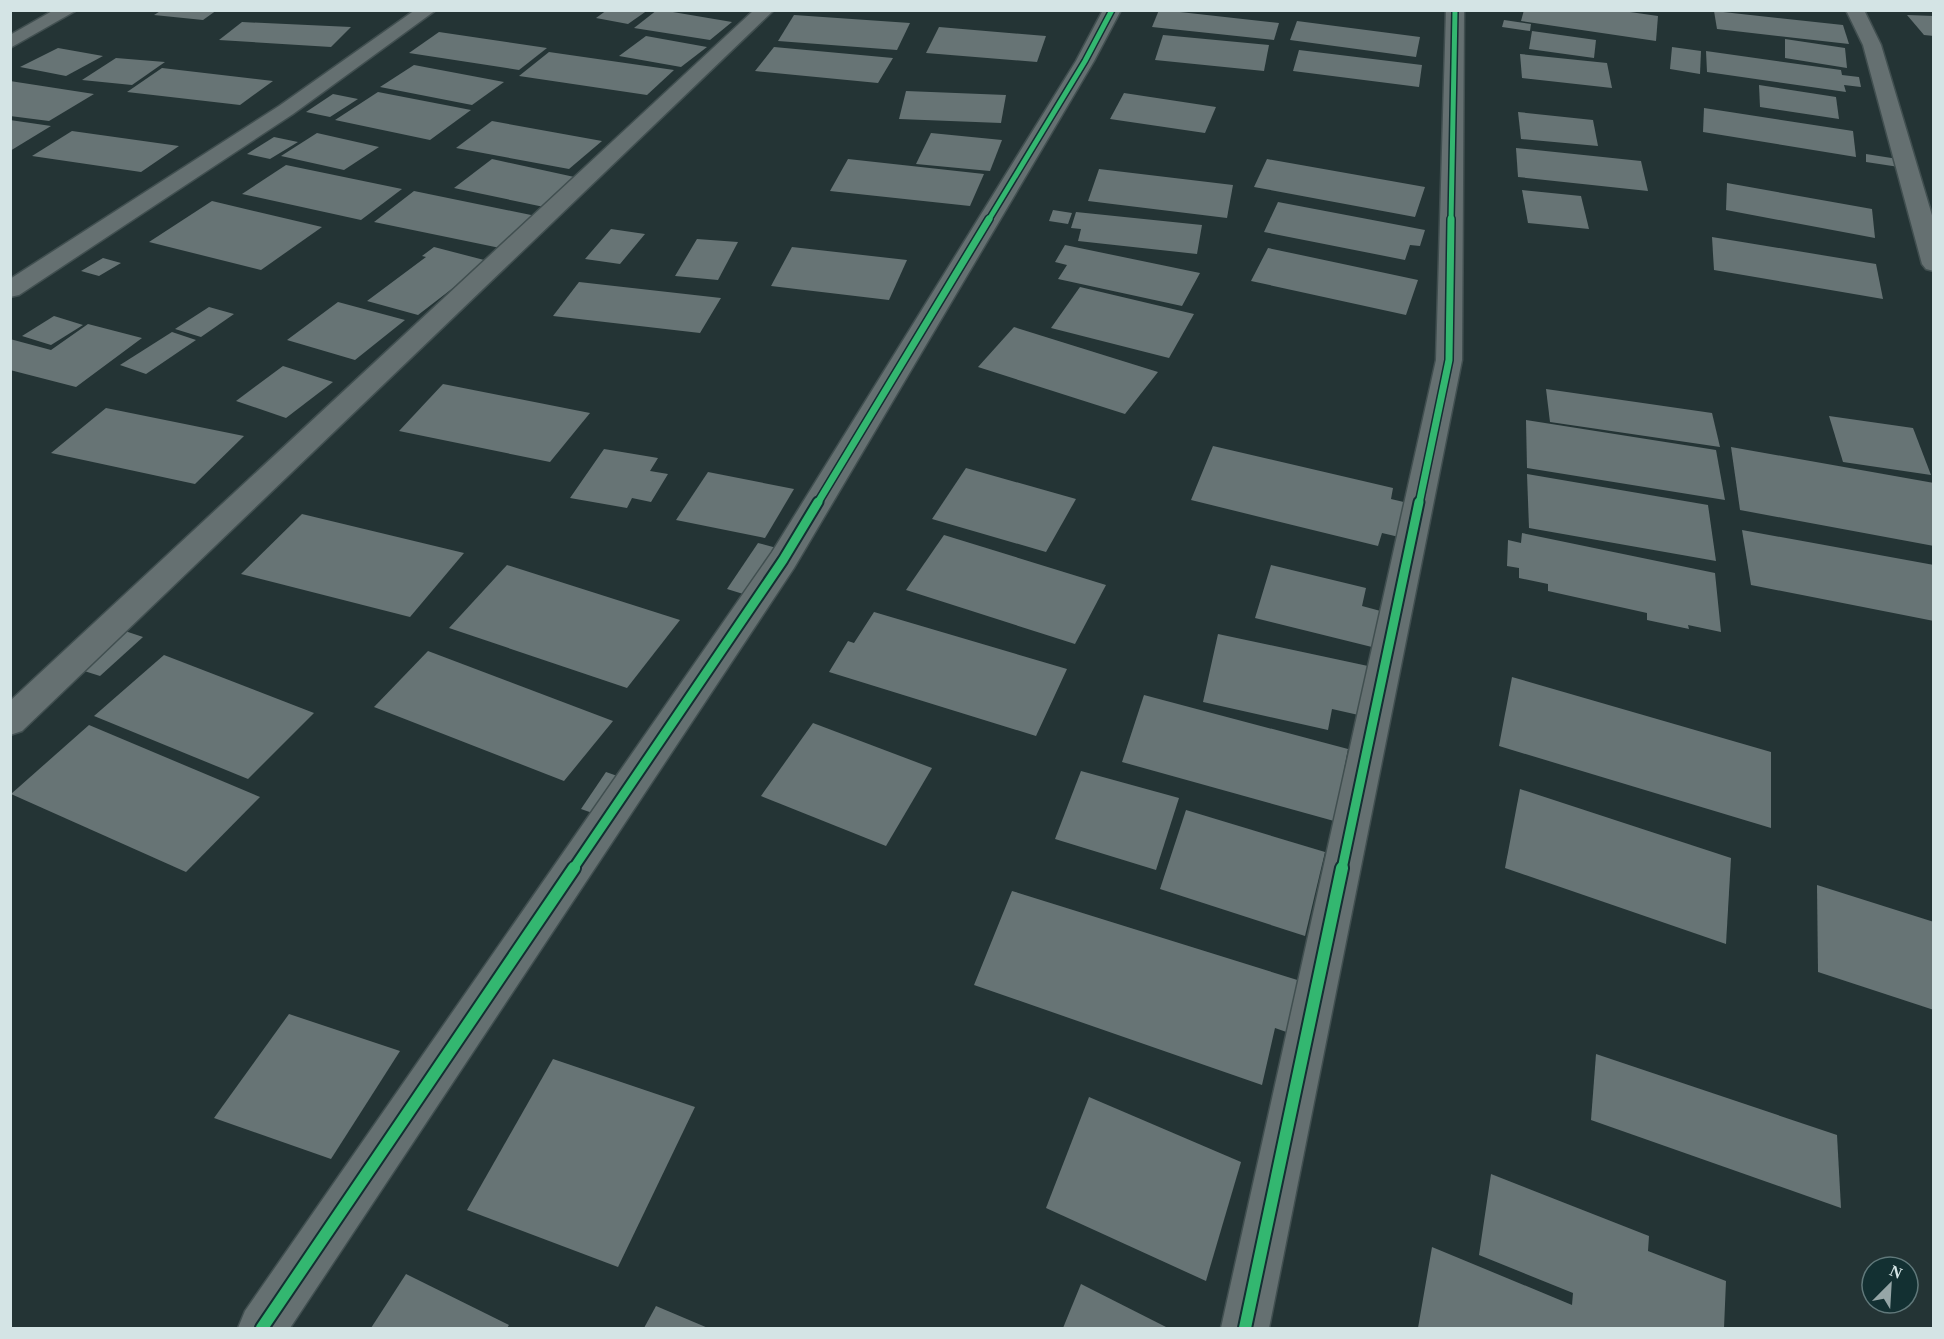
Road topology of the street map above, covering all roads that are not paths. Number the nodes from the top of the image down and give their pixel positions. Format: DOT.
graph roads {
  1 [pos="68,10"];
  2 [pos="427,10"];
  3 [pos="765,10"];
  4 [pos="1112,10"];
  5 [pos="1455,10"];
  6 [pos="1855,10"];
  7 [pos="10,43"];
  8 [pos="1934,264"];
  9 [pos="10,290"];
  10 [pos="10,722"];
  11 [pos="262,1329"];
  12 [pos="1245,1329"];
  1 -- 7 [label="street"];
  2 -- 9 [label="street"];
  3 -- 10 [label="street"];
  4 -- 11 [label="street"];
  5 -- 12 [label="street"];
  6 -- 8 [label="street"];
}
